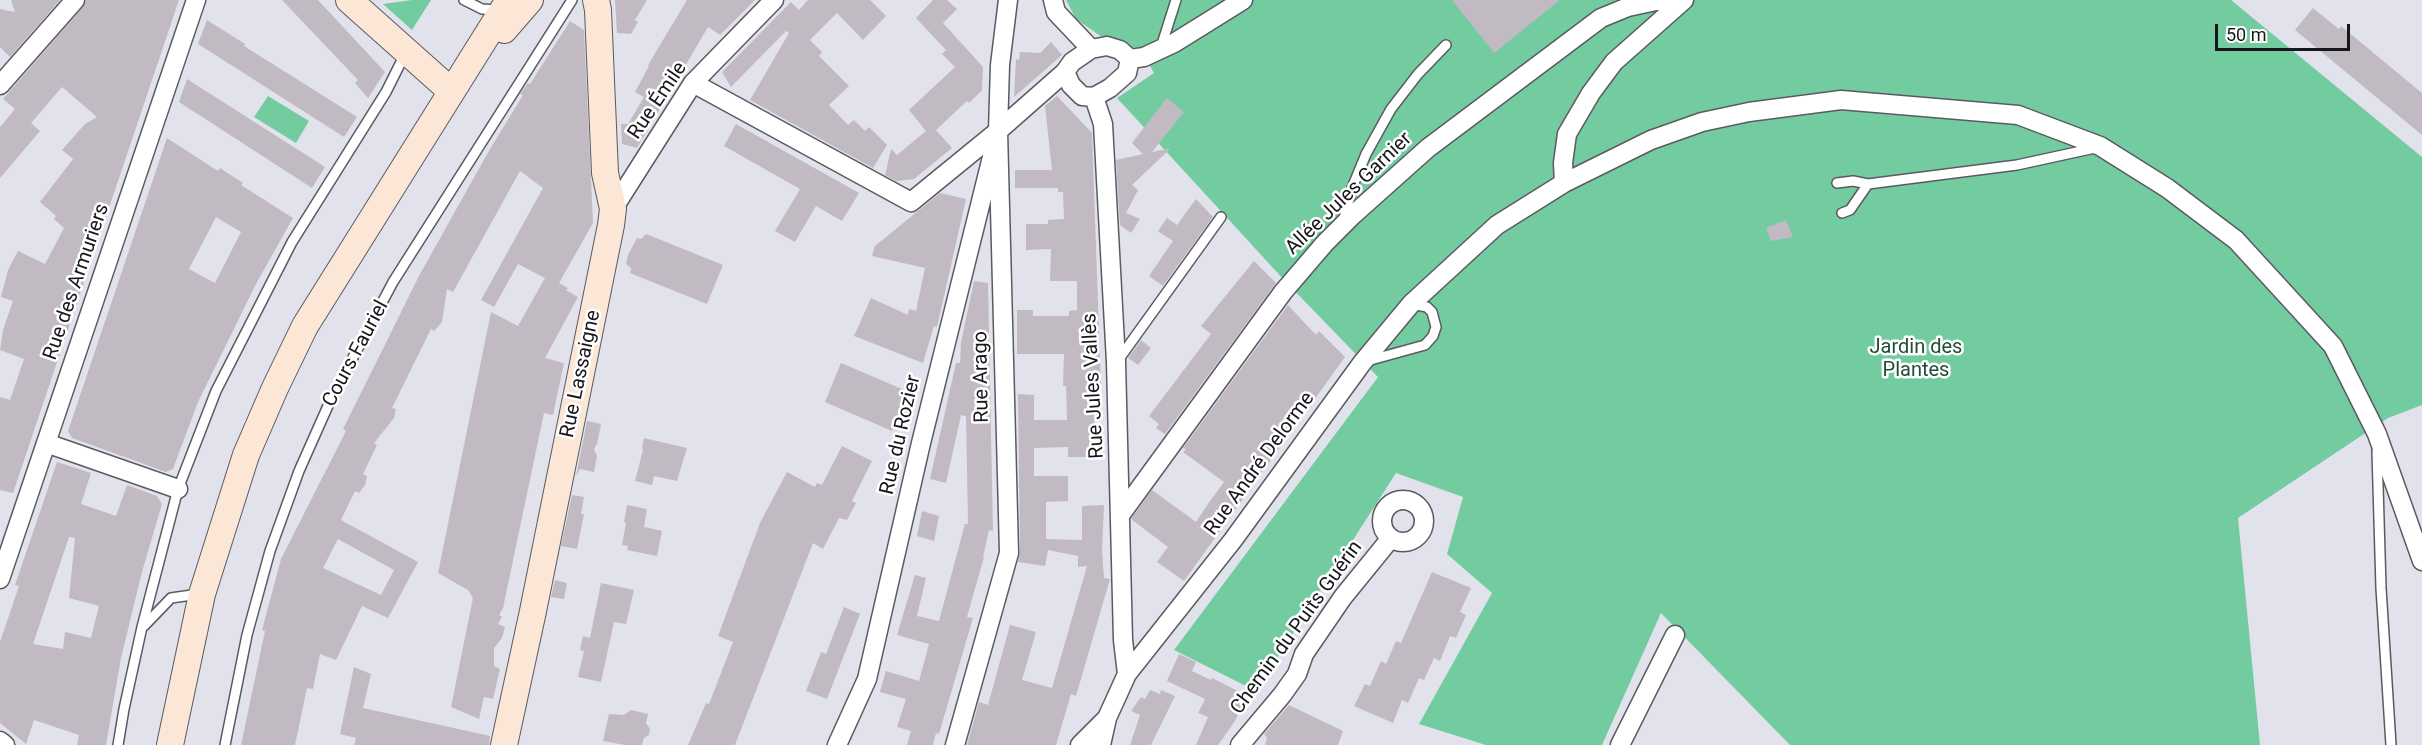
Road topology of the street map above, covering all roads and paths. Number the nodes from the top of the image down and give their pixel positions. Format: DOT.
graph roads {
  1 [pos="75,0"];
  2 [pos="196,0"];
  3 [pos="349,0"];
  4 [pos="464,0"];
  5 [pos="530,0"];
  6 [pos="572,0"];
  7 [pos="596,0"];
  8 [pos="774,0"];
  9 [pos="1008,0"];
  10 [pos="1053,0"];
  11 [pos="1176,0"];
  12 [pos="1243,0"];
  13 [pos="1684,0"];
  14 [pos="506,4"];
  15 [pos="1446,45"];
  16 [pos="1091,48"];
  17 [pos="1160,50"];
  18 [pos="406,52"];
  19 [pos="1130,59"];
  20 [pos="1065,72"];
  21 [pos="693,83"];
  22 [pos="0,85"];
  23 [pos="451,91"];
  24 [pos="1094,96"];
  25 [pos="998,131"];
  26 [pos="2100,146"];
  27 [pos="1564,183"];
  28 [pos="1837,183"];
  29 [pos="1868,184"];
  30 [pos="613,209"];
  31 [pos="1842,213"];
  32 [pos="1221,218"];
  33 [pos="1342,226"];
  34 [pos="1411,304"];
  35 [pos="1116,362"];
  36 [pos="1362,363"];
  37 [pos="2377,434"];
  38 [pos="46,443"];
  39 [pos="178,489"];
  40 [pos="1121,514"];
  41 [pos="1391,538"];
  42 [pos="2422,561"];
  43 [pos="0,579"];
  44 [pos="202,594"];
  45 [pos="142,627"];
  46 [pos="1675,635"];
  47 [pos="1127,674"];
  48 [pos="1107,718"];
  49 [pos="0,741"];
  50 [pos="5,745"];
  51 [pos="118,745"];
  52 [pos="170,745"];
  53 [pos="225,745"];
  54 [pos="504,745"];
  55 [pos="837,745"];
  56 [pos="955,745"];
  57 [pos="1080,745"];
  58 [pos="1101,745"];
  59 [pos="1240,745"];
  60 [pos="1620,745"];
  61 [pos="2391,745"];
  1 -- 22 [label="street"];
  2 -- 38 [label="street, Rue des Armuriers"];
  3 -- 18 [label="main road"];
  4 -- 14 [label="lane"];
  5 -- 23 [label="main road"];
  6 -- 53 [label="lane, Cours Fauriel"];
  7 -- 30 [label="main road, Rue Lassaigne"];
  8 -- 21 [label="street, Rue Émile"];
  9 -- 25 [label="street, Rue Arago"];
  10 -- 16 [label="street"];
  11 -- 17 [label="lane"];
  12 -- 17 [label="street"];
  13 -- 27 [label="street"];
  13 -- 33 [label="street, Allée Jules Garnier"];
  14 -- 23 [label="main road"];
  15 -- 33 [label="lane"];
  16 -- 19 [label="street"];
  16 -- 20 [label="street"];
  17 -- 19 [label="street"];
  18 -- 23 [label="main road"];
  18 -- 39 [label="lane"];
  19 -- 24 [label="street"];
  20 -- 24 [label="street"];
  20 -- 25 [label="street"];
  21 -- 25 [label="street"];
  21 -- 30 [label="street, Rue Émile"];
  23 -- 44 [label="main road"];
  24 -- 35 [label="street, Rue Jules Vallès"];
  25 -- 55 [label="street, Rue du Rozier"];
  25 -- 56 [label="street, Rue Arago"];
  26 -- 27 [label="street, Rue André Delorme"];
  26 -- 29 [label="lane"];
  26 -- 37 [label="street, Rue André Delorme"];
  27 -- 34 [label="street, Rue André Delorme"];
  28 -- 29 [label="lane"];
  29 -- 31 [label="lane"];
  30 -- 54 [label="main road, Rue Lassaigne"];
  32 -- 35 [label="lane"];
  33 -- 40 [label="street, Allée Jules Garnier"];
  34 -- 36 [label="street, Rue André Delorme"];
  34 -- 36 [label="lane"];
  35 -- 40 [label="street, Rue Jules Vallès"];
  36 -- 47 [label="street, Rue André Delorme"];
  37 -- 42 [label="street, Rue André Delorme"];
  37 -- 61 [label="lane"];
  38 -- 39 [label="street"];
  38 -- 43 [label="street, Rue des Armuriers"];
  39 -- 45 [label="lane"];
  40 -- 47 [label="street, Rue Jules Vallès"];
  41 -- 59 [label="street, Chemin du Puits Guérin"];
  44 -- 45 [label="lane"];
  44 -- 52 [label="main road"];
  45 -- 51 [label="lane"];
  46 -- 60 [label="street"];
  47 -- 48 [label="street, Rue André Delorme"];
  48 -- 57 [label="street, Rue André Delorme"];
  48 -- 58 [label="street"];
  49 -- 50 [label="street"];
}
